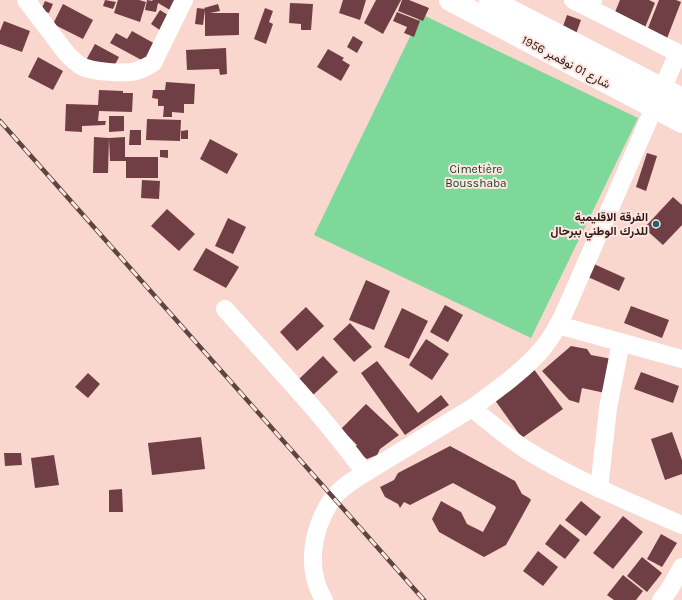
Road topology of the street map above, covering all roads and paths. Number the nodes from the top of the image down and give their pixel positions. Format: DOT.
graph roads {
  1 [pos="26,0"];
  2 [pos="184,0"];
  3 [pos="450,0"];
  4 [pos="490,0"];
  5 [pos="573,0"];
  6 [pos="591,4"];
  7 [pos="678,59"];
  8 [pos="663,89"];
  9 [pos="682,99"];
  10 [pos="654,109"];
  11 [pos="682,122"];
  12 [pos="225,309"];
  13 [pos="558,325"];
  14 [pos="621,342"];
  15 [pos="682,359"];
  16 [pos="472,408"];
  17 [pos="365,473"];
  18 [pos="598,489"];
  19 [pos="682,525"];
  20 [pos="682,567"];
  21 [pos="671,597"];
  22 [pos="324,600"];
  1 -- 2 [label="street"];
  3 -- 10 [label="main road, شارع 01 نوفمبر 1956"];
  4 -- 8 [label="main road, شارع 01 نوفمبر 1956"];
  5 -- 6 [label="street"];
  6 -- 7 [label="street"];
  7 -- 8 [label="street"];
  8 -- 9 [label="main road, شارع 01 نوفمبر 1956"];
  8 -- 10 [label="street"];
  10 -- 11 [label="main road, شارع 01 نوفمبر 1956"];
  10 -- 13 [label="street"];
  12 -- 17 [label="street"];
  13 -- 14 [label="street"];
  13 -- 16 [label="street"];
  14 -- 15 [label="street"];
  14 -- 18 [label="street"];
  16 -- 17 [label="street"];
  16 -- 18 [label="street"];
  17 -- 22 [label="street"];
  18 -- 19 [label="street"];
  20 -- 21 [label="street"];
}
